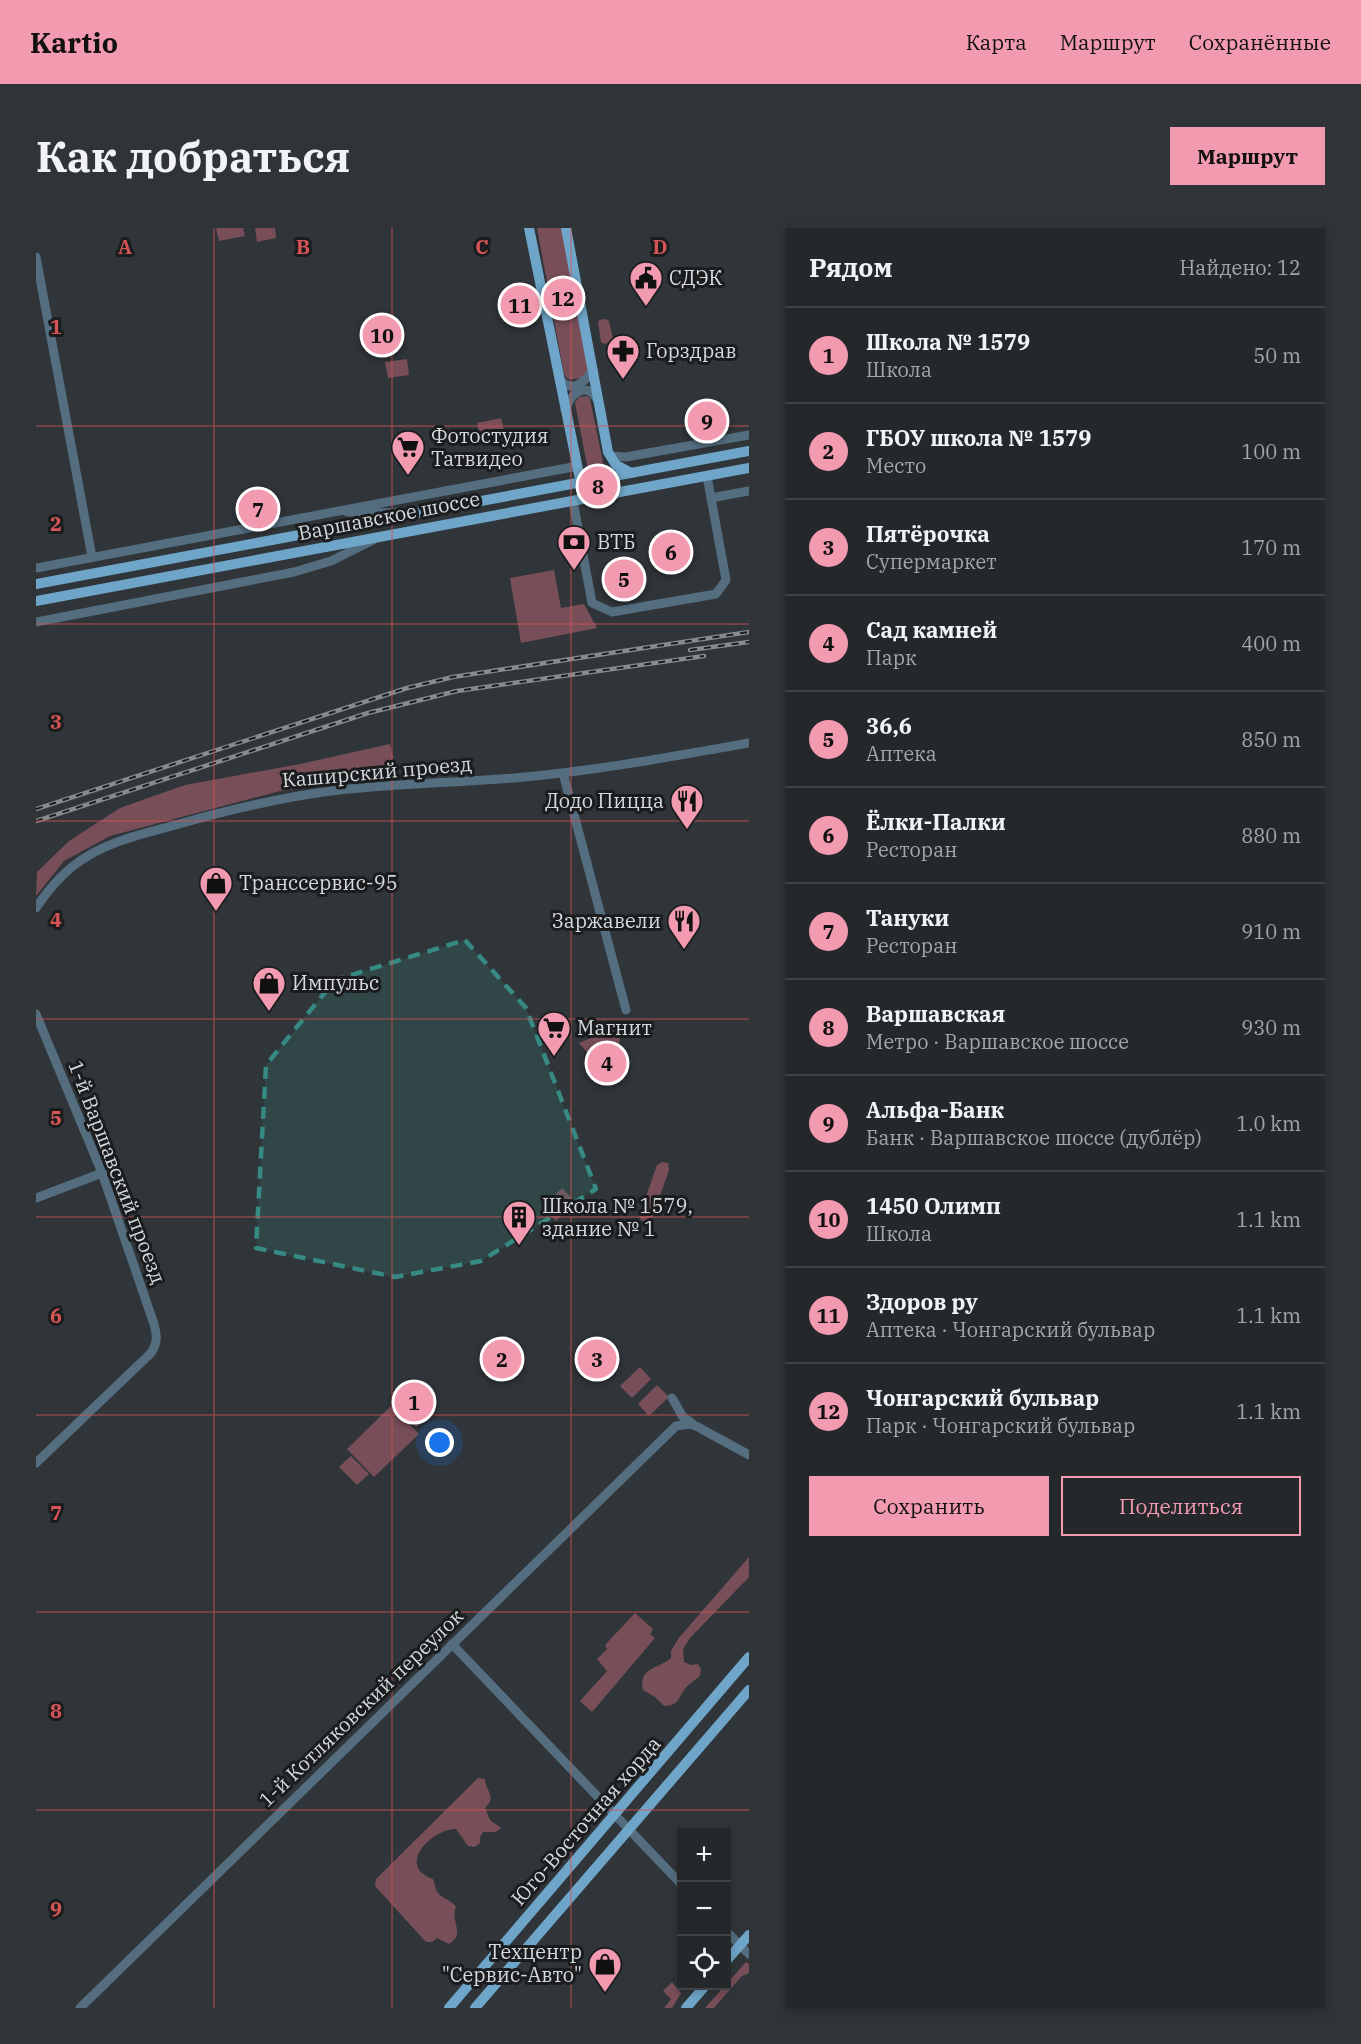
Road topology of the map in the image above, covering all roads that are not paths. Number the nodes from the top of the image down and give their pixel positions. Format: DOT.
graph roads {
  1 [pos="529,228"];
  2 [pos="566,228"];
  3 [pos="36,257"];
  4 [pos="593,369"];
  5 [pos="558,376"];
  6 [pos="599,403"];
  7 [pos="566,410"];
  8 [pos="749,435"];
  9 [pos="749,451"];
  10 [pos="610,456"];
  11 [pos="578,466"];
  12 [pos="749,468"];
  13 [pos="631,473"];
  14 [pos="707,476"];
  15 [pos="581,482"];
  16 [pos="749,491"];
  17 [pos="711,498"];
  18 [pos="579,500"];
  19 [pos="328,512"];
  20 [pos="411,514"];
  21 [pos="378,537"];
  22 [pos="92,557"];
  23 [pos="36,568"];
  24 [pos="36,584"];
  25 [pos="36,601"];
  26 [pos="36,622"];
  27 [pos="749,743"];
  28 [pos="563,773"];
  29 [pos="36,908"];
  30 [pos="626,1010"];
  31 [pos="36,1014"];
  32 [pos="102,1173"];
  33 [pos="36,1198"];
  34 [pos="672,1398"];
  35 [pos="679,1411"];
  36 [pos="676,1426"];
  37 [pos="696,1426"];
  38 [pos="749,1455"];
  39 [pos="36,1464"];
  40 [pos="452,1644"];
  41 [pos="749,1657"];
  42 [pos="749,1690"];
  43 [pos="615,1816"];
  44 [pos="629,1831"];
  45 [pos="678,1882"];
  46 [pos="749,1935"];
  47 [pos="731,1936"];
  48 [pos="740,1946"];
  49 [pos="749,1954"];
  50 [pos="731,1956"];
  51 [pos="702,1990"];
  52 [pos="80,2008"];
  53 [pos="449,2008"];
  54 [pos="475,2008"];
  55 [pos="686,2008"];
  1 -- 5 [label="main road"];
  2 -- 4 [label="main road"];
  3 -- 22 [label="street"];
  4 -- 5 [label="street"];
  4 -- 6 [label="main road"];
  5 -- 7 [label="main road"];
  6 -- 7 [label="street"];
  6 -- 10 [label="main road"];
  7 -- 11 [label="main road"];
  8 -- 10 [label="street"];
  9 -- 13 [label="main road, Варшавское шоссе"];
  10 -- 13 [label="main road"];
  11 -- 15 [label="main road"];
  11 -- 19 [label="street"];
  12 -- 14 [label="main road, Варшавское шоссе"];
  13 -- 15 [label="main road, Варшавское шоссе"];
  14 -- 17 [label="street"];
  14 -- 18 [label="main road, Варшавское шоссе"];
  15 -- 18 [label="main road"];
  15 -- 20 [label="main road, Варшавское шоссе"];
  16 -- 17 [label="street"];
  17 -- 18 [label="street"];
  18 -- 21 [label="main road, Варшавское шоссе"];
  19 -- 20 [label="street"];
  19 -- 22 [label="street"];
  20 -- 24 [label="main road, Варшавское шоссе"];
  21 -- 25 [label="main road, Варшавское шоссе"];
  21 -- 26 [label="street"];
  22 -- 23 [label="street"];
  27 -- 28 [label="street, Каширский проезд"];
  28 -- 29 [label="street, Каширский проезд"];
  28 -- 30 [label="street"];
  31 -- 32 [label="street, 1-й Варшавский проезд"];
  32 -- 33 [label="street"];
  32 -- 39 [label="street, 1-й Варшавский проезд"];
  34 -- 35 [label="street"];
  35 -- 36 [label="street"];
  35 -- 37 [label="street"];
  36 -- 37 [label="street"];
  36 -- 40 [label="street, 1-й Котляковский переулок"];
  37 -- 38 [label="street"];
  40 -- 43 [label="street"];
  40 -- 52 [label="street, 1-й Котляковский переулок"];
  41 -- 43 [label="main road, Юго-Восточная хорда"];
  42 -- 44 [label="main road, Юго-Восточная хорда"];
  43 -- 44 [label="street"];
  43 -- 53 [label="main road, Юго-Восточная хорда"];
  44 -- 45 [label="street"];
  44 -- 54 [label="main road, Юго-Восточная хорда"];
  46 -- 48 [label="main road"];
  47 -- 48 [label="street"];
  48 -- 49 [label="street"];
  48 -- 50 [label="main road"];
  51 -- 55 [label="main road"];
}
